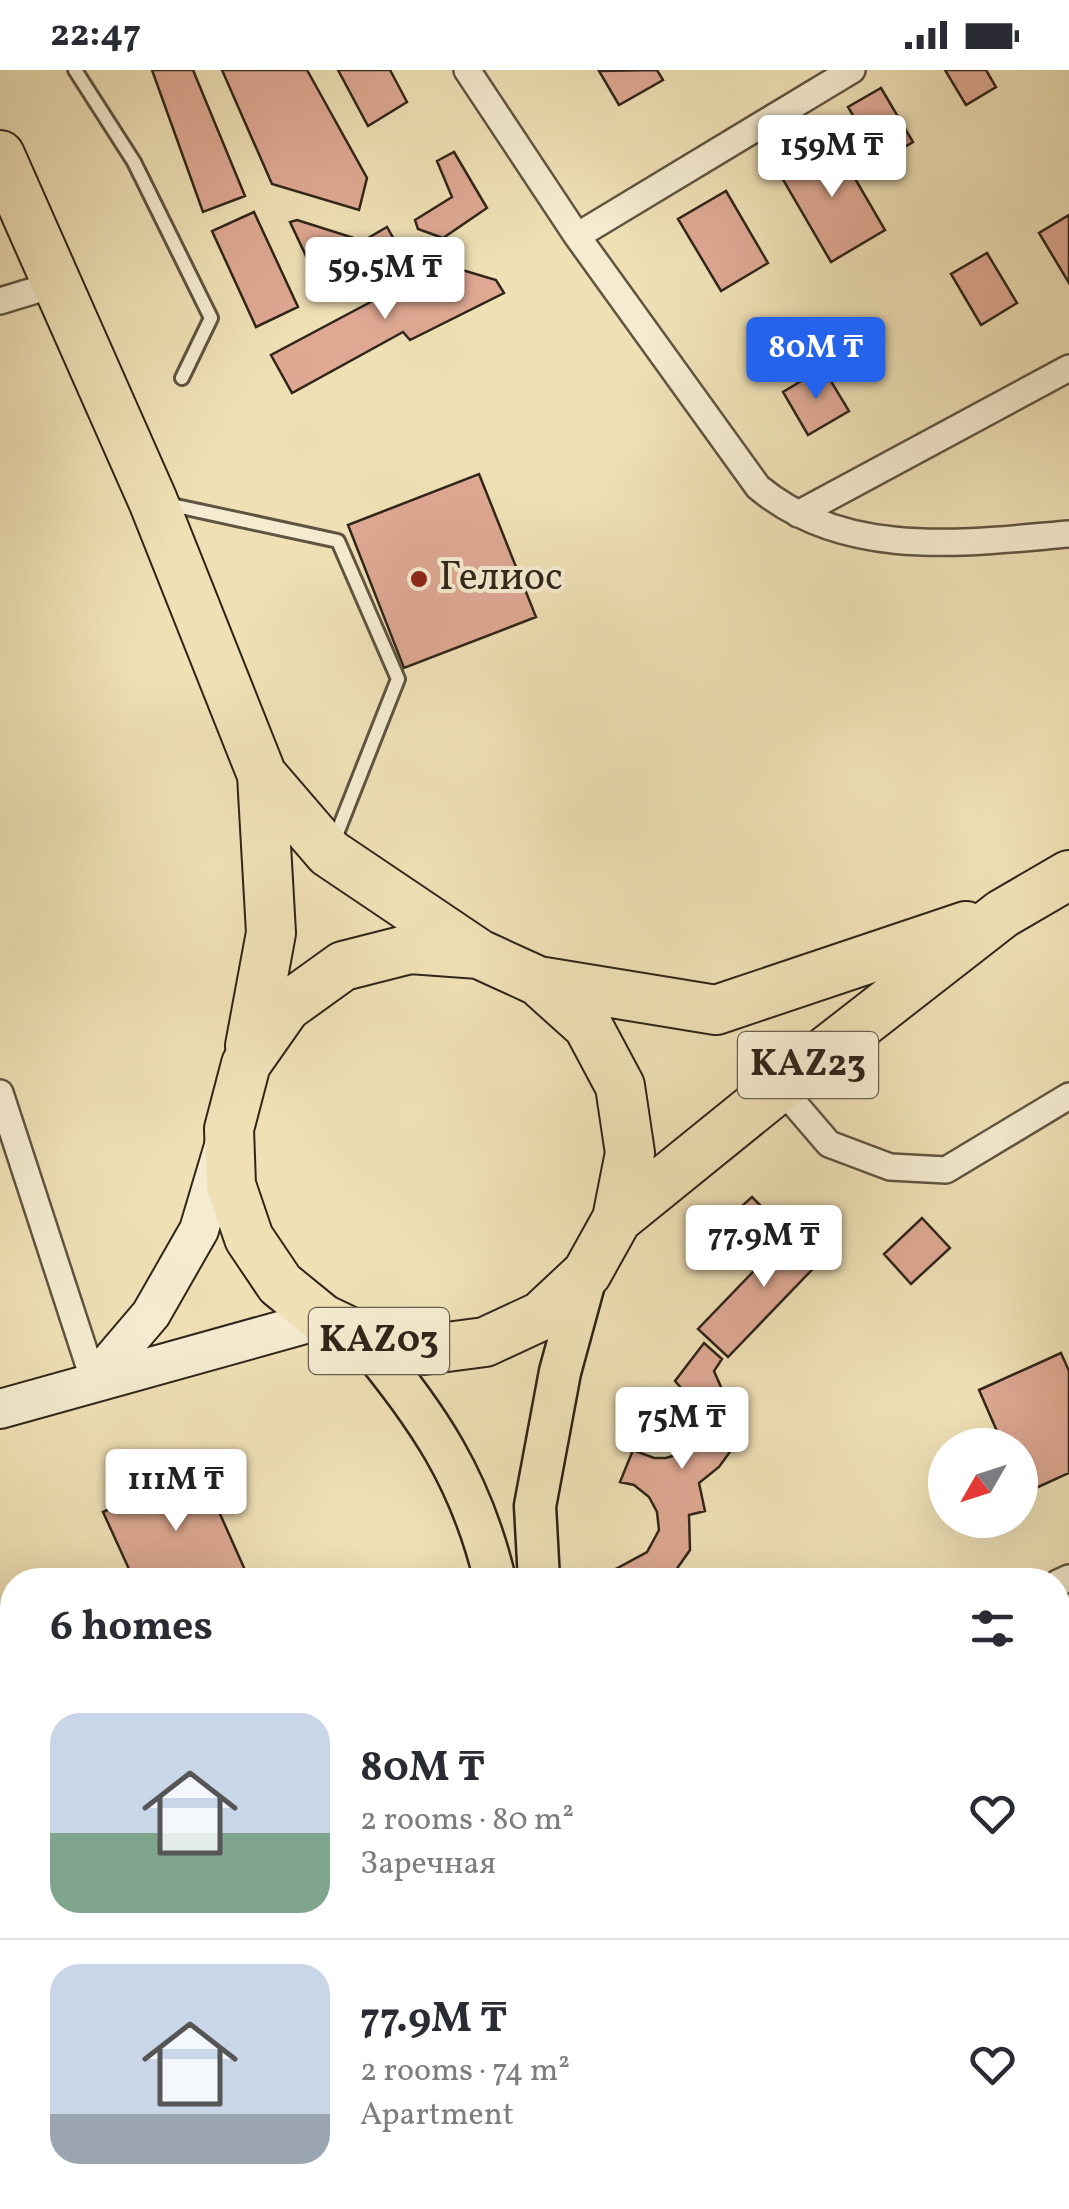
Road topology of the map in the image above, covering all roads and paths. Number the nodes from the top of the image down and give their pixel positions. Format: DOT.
graph roads {
  1 [pos="75,70"];
  2 [pos="467,70"];
  3 [pos="852,70"];
  4 [pos="0,155"];
  5 [pos="577,236"];
  6 [pos="56,284"];
  7 [pos="0,301"];
  8 [pos="1069,368"];
  9 [pos="182,378"];
  10 [pos="153,501"];
  11 [pos="798,514"];
  12 [pos="1069,534"];
  13 [pos="262,775"];
  14 [pos="329,853"];
  15 [pos="1069,875"];
  16 [pos="1002,914"];
  17 [pos="479,954"];
  18 [pos="538,980"];
  19 [pos="246,1064"];
  20 [pos="780,1087"];
  21 [pos="0,1093"];
  22 [pos="1069,1096"];
  23 [pos="229,1129"];
  24 [pos="617,1219"];
  25 [pos="587,1273"];
  26 [pos="343,1329"];
  27 [pos="94,1381"];
  28 [pos="0,1409"];
  29 [pos="492,1568"];
  30 [pos="538,1568"];
  1 -- 9 [label="lane"];
  2 -- 5 [label="street"];
  3 -- 5 [label="street"];
  4 -- 6 [label="highway, KАZ03"];
  5 -- 11 [label="street"];
  6 -- 7 [label="street"];
  6 -- 10 [label="highway, KАZ03"];
  8 -- 11 [label="street"];
  10 -- 13 [label="highway, KАZ03"];
  10 -- 14 [label="lane"];
  11 -- 12 [label="street"];
  13 -- 14 [label="highway, KАZ03"];
  13 -- 19 [label="highway, KАZ03"];
  14 -- 17 [label="highway, KАZ03"];
  15 -- 16 [label="highway, KAZ23"];
  16 -- 18 [label="highway, KAZ23"];
  16 -- 20 [label="highway, KAZ23"];
  17 -- 18 [label="highway, KАZ03"];
  17 -- 19 [label="highway, KАZ03"];
  18 -- 24 [label="highway, KАZ03"];
  19 -- 23 [label="highway, KАZ03"];
  20 -- 22 [label="street"];
  20 -- 24 [label="highway, KAZ23"];
  21 -- 27 [label="street"];
  23 -- 26 [label="highway, KАZ03"];
  23 -- 27 [label="street"];
  24 -- 25 [label="highway, KАZ03"];
  25 -- 26 [label="highway, KАZ03"];
  25 -- 30 [label="main road, KАZ03"];
  26 -- 27 [label="street"];
  26 -- 29 [label="main road, KАZ03"];
  27 -- 28 [label="street"];
}
